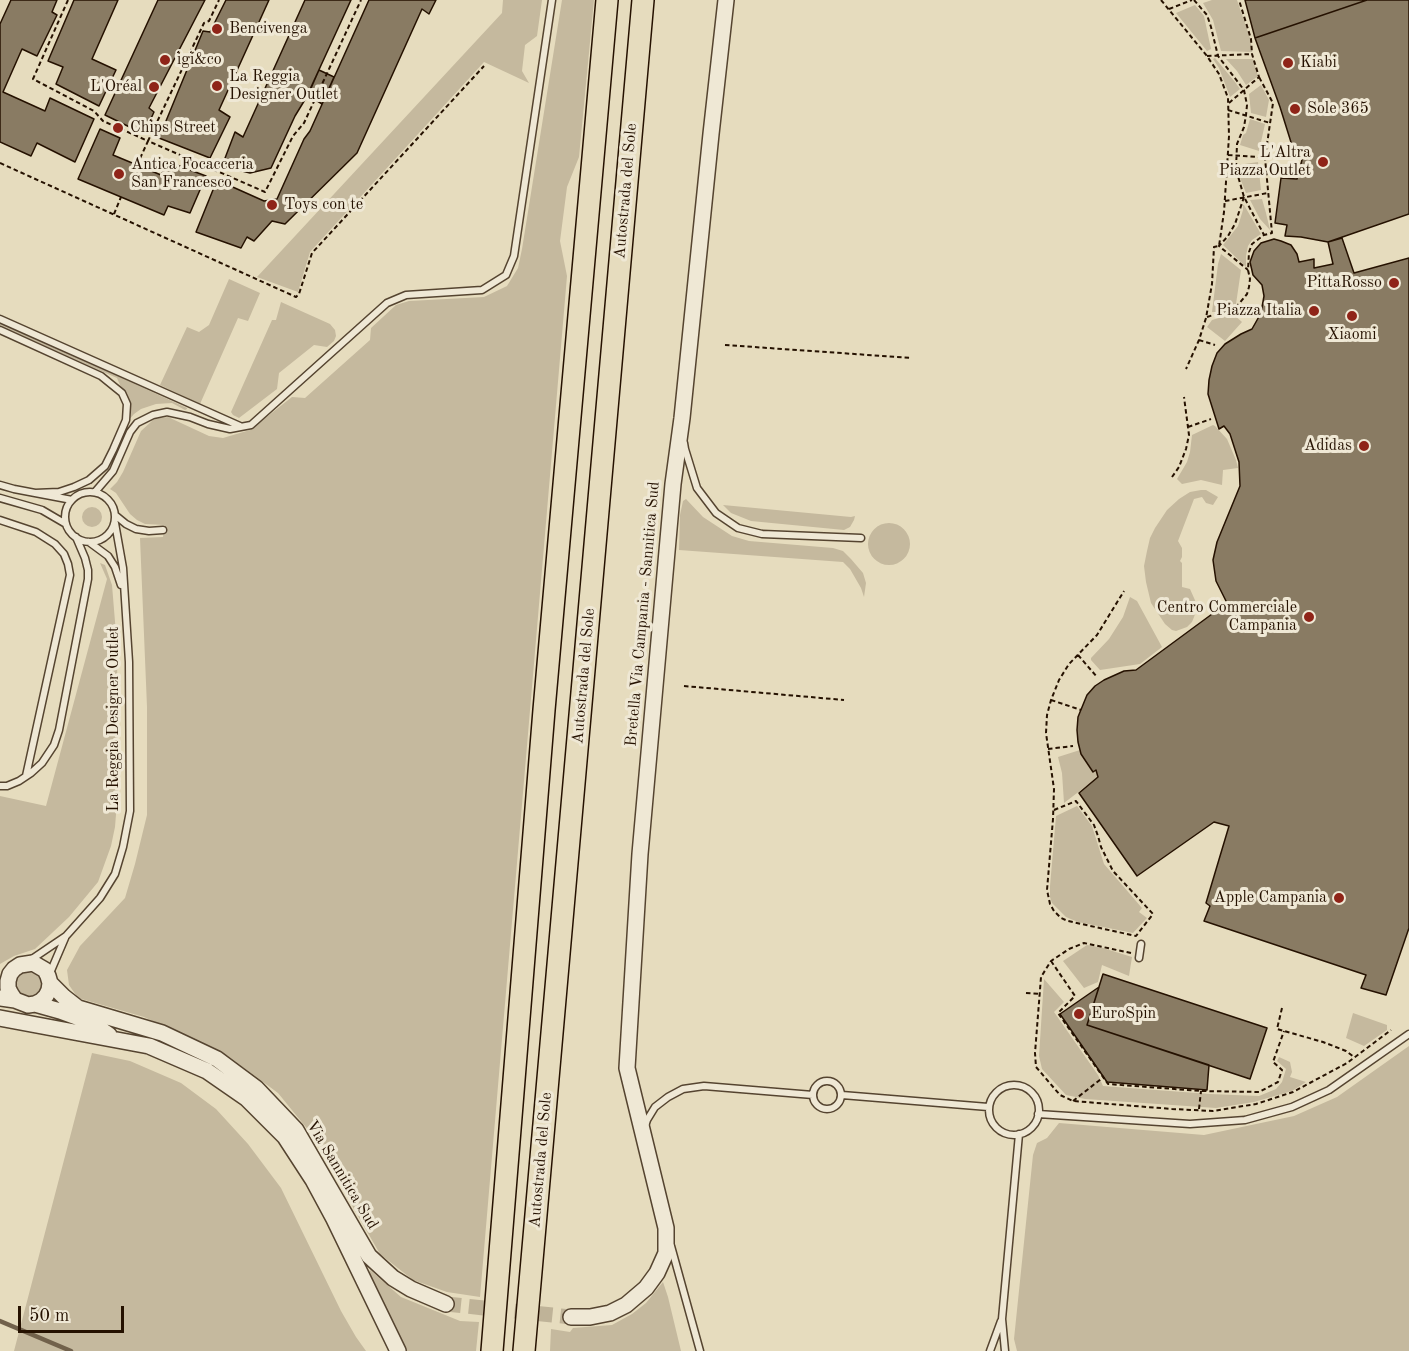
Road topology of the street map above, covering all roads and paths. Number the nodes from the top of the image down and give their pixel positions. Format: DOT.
graph roads {
  1 [pos="69,0"];
  2 [pos="219,0"];
  3 [pos="362,0"];
  4 [pos="552,0"];
  5 [pos="607,0"];
  6 [pos="643,0"];
  7 [pos="726,0"];
  8 [pos="1161,0"];
  9 [pos="1193,0"];
  10 [pos="1239,0"];
  11 [pos="1169,9"];
  12 [pos="1252,54"];
  13 [pos="1207,56"];
  14 [pos="1218,56"];
  15 [pos="484,66"];
  16 [pos="1259,77"];
  17 [pos="1244,90"];
  18 [pos="1228,104"];
  19 [pos="1228,110"];
  20 [pos="1246,115"];
  21 [pos="1270,123"];
  22 [pos="148,141"];
  23 [pos="1228,155"];
  24 [pos="1236,156"];
  25 [pos="1265,158"];
  26 [pos="1273,158"];
  27 [pos="0,163"];
  28 [pos="137,165"];
  29 [pos="1268,193"];
  30 [pos="122,197"];
  31 [pos="1244,197"];
  32 [pos="1225,201"];
  33 [pos="110,212"];
  34 [pos="114,214"];
  35 [pos="107,218"];
  36 [pos="128,220"];
  37 [pos="125,227"];
  38 [pos="1264,235"];
  39 [pos="1219,246"];
  40 [pos="1248,270"];
  41 [pos="1206,318"];
  42 [pos="0,319"];
  43 [pos="0,330"];
  44 [pos="1199,340"];
  45 [pos="725,345"];
  46 [pos="1215,345"];
  47 [pos="912,358"];
  48 [pos="1186,369"];
  49 [pos="1184,397"];
  50 [pos="682,418"];
  51 [pos="1211,419"];
  52 [pos="240,427"];
  53 [pos="1188,427"];
  54 [pos="1172,477"];
  55 [pos="0,485"];
  56 [pos="95,492"];
  57 [pos="35,493"];
  58 [pos="0,498"];
  59 [pos="72,500"];
  60 [pos="116,515"];
  61 [pos="0,520"];
  62 [pos="115,523"];
  63 [pos="66,524"];
  64 [pos="163,530"];
  65 [pos="76,537"];
  66 [pos="861,538"];
  67 [pos="88,542"];
  68 [pos="123,591"];
  69 [pos="1124,591"];
  70 [pos="1078,655"];
  71 [pos="1097,677"];
  72 [pos="684,686"];
  73 [pos="844,700"];
  74 [pos="1051,700"];
  75 [pos="1081,710"];
  76 [pos="1074,746"];
  77 [pos="1048,749"];
  78 [pos="26,776"];
  79 [pos="0,786"];
  80 [pos="1054,810"];
  81 [pos="66,936"];
  82 [pos="1141,944"];
  83 [pos="1139,956"];
  84 [pos="1051,961"];
  85 [pos="26,963"];
  86 [pos="5,975"];
  87 [pos="49,980"];
  88 [pos="1026,993"];
  89 [pos="1040,994"];
  90 [pos="8,999"];
  91 [pos="35,1004"];
  92 [pos="1282,1008"];
  93 [pos="0,1018"];
  94 [pos="1391,1030"];
  95 [pos="1284,1031"];
  96 [pos="1409,1034"];
  97 [pos="114,1039"];
  98 [pos="1354,1058"];
  99 [pos="1102,1078"];
  100 [pos="1201,1091"];
  101 [pos="813,1095"];
  102 [pos="842,1095"];
  103 [pos="1072,1101"];
  104 [pos="988,1107"];
  105 [pos="1199,1110"];
  106 [pos="1038,1114"];
  107 [pos="642,1134"];
  108 [pos="1019,1134"];
  109 [pos="666,1228"];
  110 [pos="446,1304"];
  111 [pos="572,1317"];
  112 [pos="1002,1319"];
  113 [pos="398,1351"];
  114 [pos="492,1351"];
  115 [pos="524,1351"];
  116 [pos="700,1351"];
  117 [pos="990,1351"];
  118 [pos="1005,1351"];
  1 -- 22 [label="path"];
  2 -- 22 [label="path"];
  3 -- 22 [label="path"];
  4 -- 52 [label="lane"];
  5 -- 114 [label="highway, Autostrada del Sole"];
  6 -- 115 [label="highway, Autostrada del Sole"];
  7 -- 50 [label="street, Bretella Via Campania - Sannitica Sud"];
  8 -- 11 [label="path"];
  9 -- 11 [label="path"];
  9 -- 14 [label="path"];
  10 -- 12 [label="path"];
  11 -- 13 [label="path"];
  12 -- 14 [label="path"];
  12 -- 16 [label="path"];
  13 -- 14 [label="path"];
  13 -- 18 [label="path"];
  14 -- 17 [label="path"];
  15 -- 36 [label="path"];
  16 -- 17 [label="path"];
  16 -- 21 [label="path"];
  17 -- 18 [label="path"];
  17 -- 20 [label="path"];
  18 -- 19 [label="path"];
  19 -- 20 [label="path"];
  19 -- 23 [label="path"];
  20 -- 21 [label="path"];
  20 -- 24 [label="path"];
  21 -- 25 [label="path"];
  22 -- 28 [label="path"];
  23 -- 24 [label="path"];
  23 -- 32 [label="path"];
  24 -- 25 [label="path"];
  24 -- 31 [label="path"];
  25 -- 26 [label="path"];
  25 -- 29 [label="path"];
  27 -- 33 [label="path"];
  29 -- 31 [label="path"];
  29 -- 38 [label="path"];
  30 -- 34 [label="path"];
  31 -- 32 [label="path"];
  31 -- 38 [label="path"];
  31 -- 39 [label="path"];
  32 -- 39 [label="path"];
  33 -- 34 [label="path"];
  33 -- 35 [label="path"];
  34 -- 36 [label="path"];
  36 -- 37 [label="path"];
  38 -- 40 [label="path"];
  39 -- 40 [label="path"];
  39 -- 41 [label="path"];
  40 -- 41 [label="path"];
  41 -- 44 [label="path"];
  42 -- 52 [label="lane"];
  43 -- 57 [label="lane"];
  44 -- 46 [label="path"];
  44 -- 48 [label="path"];
  45 -- 47 [label="path"];
  49 -- 53 [label="path"];
  50 -- 66 [label="lane"];
  50 -- 107 [label="street, Bretella Via Campania - Sannitica Sud"];
  51 -- 53 [label="path"];
  52 -- 56 [label="lane"];
  53 -- 54 [label="path"];
  55 -- 57 [label="lane"];
  56 -- 59 [label="lane"];
  56 -- 60 [label="lane"];
  57 -- 59 [label="lane"];
  58 -- 63 [label="lane"];
  59 -- 63 [label="lane"];
  60 -- 62 [label="lane"];
  60 -- 64 [label="lane"];
  61 -- 78 [label="lane"];
  62 -- 67 [label="lane"];
  62 -- 68 [label="lane, La Reggia Designer Outlet"];
  63 -- 65 [label="lane"];
  65 -- 67 [label="lane"];
  65 -- 78 [label="lane"];
  67 -- 68 [label="lane, La Reggia Designer Outlet"];
  68 -- 81 [label="lane, La Reggia Designer Outlet"];
  69 -- 70 [label="path"];
  70 -- 71 [label="path"];
  70 -- 74 [label="path"];
  72 -- 73 [label="path"];
  74 -- 75 [label="path"];
  74 -- 77 [label="path"];
  76 -- 77 [label="path"];
  77 -- 80 [label="path"];
  78 -- 79 [label="lane"];
  80 -- 80 [label="path"];
  81 -- 85 [label="lane, La Reggia Designer Outlet"];
  81 -- 87 [label="lane, La Reggia Designer Outlet"];
  82 -- 83 [label="lane"];
  83 -- 84 [label="path"];
  84 -- 89 [label="path"];
  84 -- 99 [label="path"];
  85 -- 86 [label="street, Via Sannitica Sud"];
  85 -- 87 [label="street, Via Sannitica Sud"];
  86 -- 90 [label="street, Via Sannitica Sud"];
  87 -- 91 [label="street"];
  87 -- 110 [label="street, Via Sannitica Sud"];
  88 -- 89 [label="path"];
  89 -- 103 [label="path"];
  90 -- 91 [label="street, Via Sannitica Sud"];
  91 -- 97 [label="street, Via Sannitica Sud"];
  92 -- 95 [label="path"];
  93 -- 97 [label="street, Via Sannitica Sud"];
  94 -- 98 [label="path"];
  95 -- 98 [label="path"];
  95 -- 100 [label="path"];
  96 -- 106 [label="lane"];
  97 -- 113 [label="street, Via Sannitica Sud"];
  98 -- 105 [label="path"];
  99 -- 100 [label="path"];
  99 -- 103 [label="path"];
  100 -- 105 [label="path"];
  101 -- 102 [label="lane"];
  101 -- 102 [label="lane"];
  101 -- 107 [label="lane"];
  102 -- 104 [label="lane"];
  103 -- 105 [label="path"];
  104 -- 106 [label="lane"];
  104 -- 108 [label="lane"];
  106 -- 108 [label="lane"];
  107 -- 109 [label="street, Bretella Via Campania - Sannitica Sud"];
  108 -- 112 [label="lane"];
  109 -- 111 [label="street"];
  109 -- 116 [label="lane"];
  112 -- 117 [label="lane"];
  112 -- 118 [label="lane"];
}
